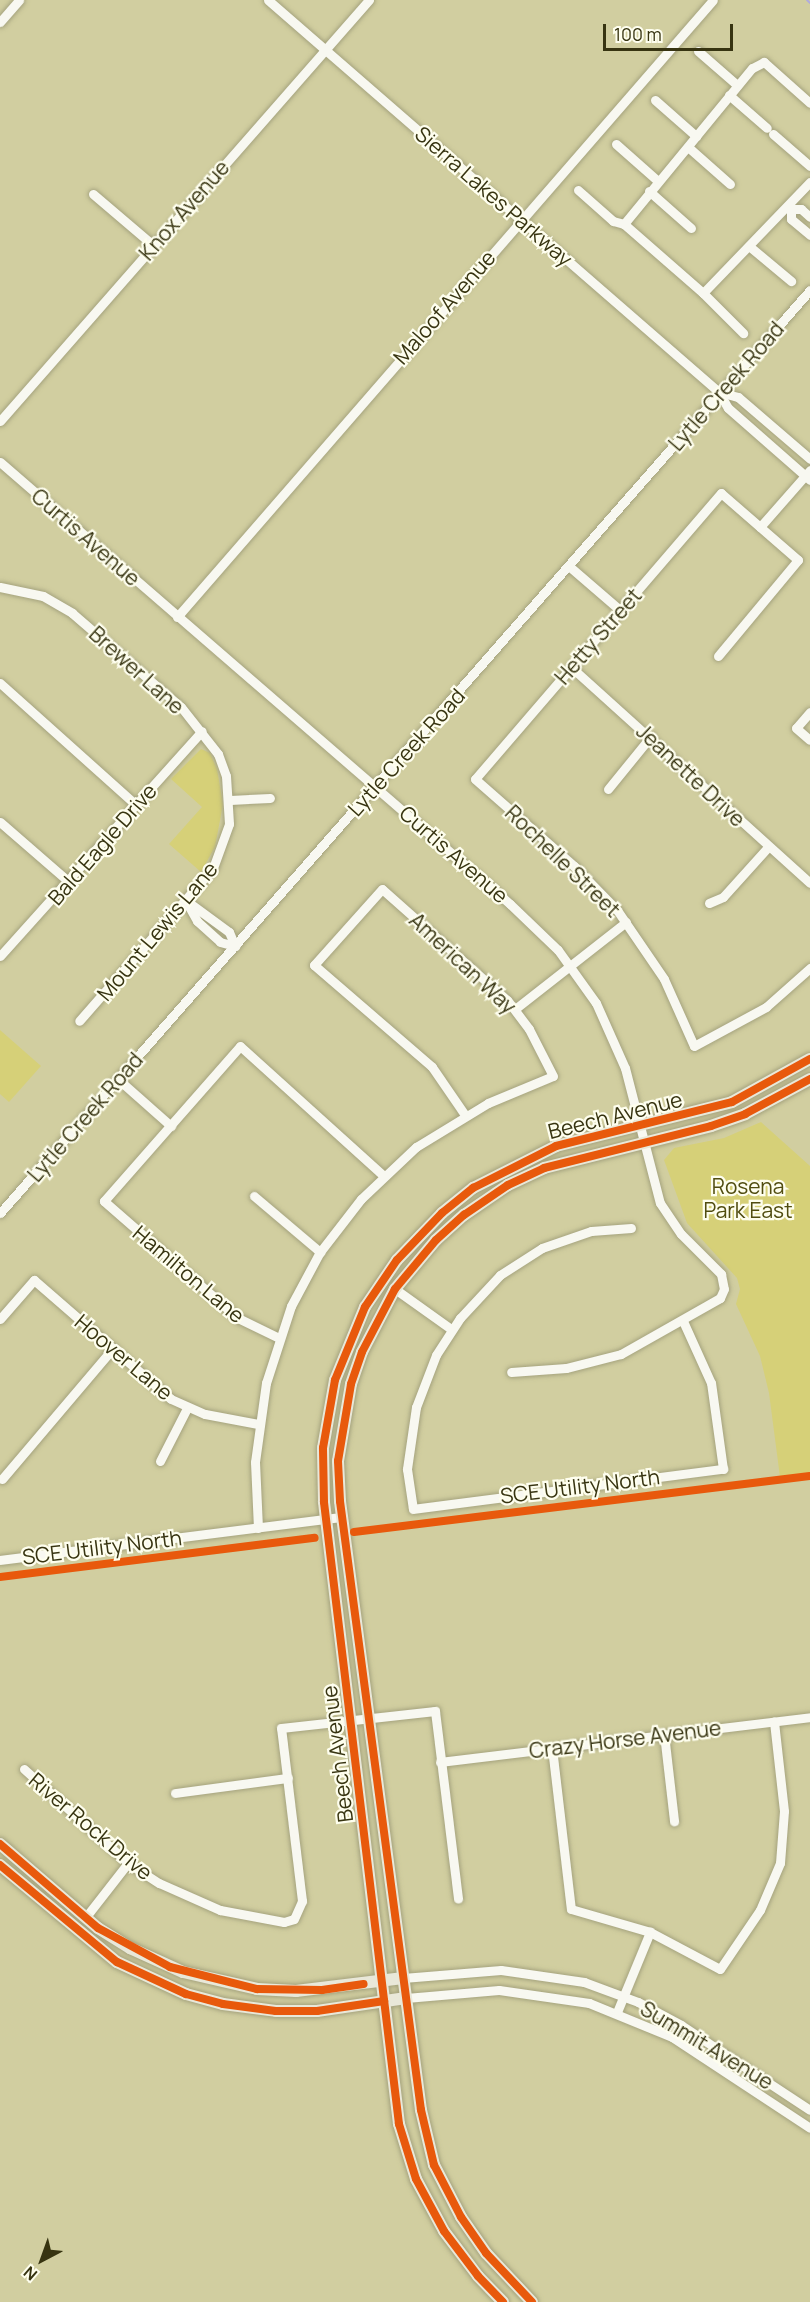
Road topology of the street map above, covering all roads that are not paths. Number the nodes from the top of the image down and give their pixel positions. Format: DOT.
graph roads {
  1 [pos="19,0"];
  2 [pos="268,0"];
  3 [pos="369,0"];
  4 [pos="713,0"];
  5 [pos="0,22"];
  6 [pos="325,50"];
  7 [pos="698,51"];
  8 [pos="736,85"];
  9 [pos="729,94"];
  10 [pos="655,99"];
  11 [pos="810,103"];
  12 [pos="696,136"];
  13 [pos="616,144"];
  14 [pos="688,147"];
  15 [pos="810,166"];
  16 [pos="658,181"];
  17 [pos="810,182"];
  18 [pos="730,184"];
  19 [pos="578,190"];
  20 [pos="649,191"];
  21 [pos="93,194"];
  22 [pos="789,207"];
  23 [pos="810,217"];
  24 [pos="520,219"];
  25 [pos="626,219"];
  26 [pos="691,228"];
  27 [pos="810,235"];
  28 [pos="153,245"];
  29 [pos="749,246"];
  30 [pos="791,281"];
  31 [pos="810,290"];
  32 [pos="700,292"];
  33 [pos="743,333"];
  34 [pos="719,392"];
  35 [pos="0,421"];
  36 [pos="810,459"];
  37 [pos="0,462"];
  38 [pos="808,475"];
  39 [pos="760,527"];
  40 [pos="570,567"];
  41 [pos="0,587"];
  42 [pos="621,611"];
  43 [pos="177,617"];
  44 [pos="718,656"];
  45 [pos="571,667"];
  46 [pos="0,683"];
  47 [pos="810,712"];
  48 [pos="202,731"];
  49 [pos="651,735"];
  50 [pos="810,740"];
  51 [pos="475,779"];
  52 [pos="375,786"];
  53 [pos="608,789"];
  54 [pos="270,798"];
  55 [pos="231,800"];
  56 [pos="136,805"];
  57 [pos="0,822"];
  58 [pos="768,847"];
  59 [pos="69,882"];
  60 [pos="810,883"];
  61 [pos="186,901"];
  62 [pos="709,903"];
  63 [pos="626,922"];
  64 [pos="235,946"];
  65 [pos="1,957"];
  66 [pos="571,965"];
  67 [pos="810,968"];
  68 [pos="515,1009"];
  69 [pos="80,1021"];
  70 [pos="810,1059"];
  71 [pos="118,1079"];
  72 [pos="810,1079"];
  73 [pos="465,1115"];
  74 [pos="171,1126"];
  75 [pos="640,1126"];
  76 [pos="644,1143"];
  77 [pos="384,1176"];
  78 [pos="254,1196"];
  79 [pos="0,1213"];
  80 [pos="631,1228"];
  81 [pos="320,1252"];
  82 [pos="395,1289"];
  83 [pos="0,1319"];
  84 [pos="683,1320"];
  85 [pos="451,1329"];
  86 [pos="279,1338"];
  87 [pos="113,1348"];
  88 [pos="511,1372"];
  89 [pos="187,1408"];
  90 [pos="258,1424"];
  91 [pos="160,1461"];
  92 [pos="2,1479"];
  93 [pos="342,1517"];
  94 [pos="325,1520"];
  95 [pos="258,1528"];
  96 [pos="0,1560"];
  97 [pos="367,1717"];
  98 [pos="810,1717"];
  99 [pos="351,1719"];
  100 [pos="774,1722"];
  101 [pos="664,1734"];
  102 [pos="552,1748"];
  103 [pos="441,1762"];
  104 [pos="24,1769"];
  105 [pos="288,1779"];
  106 [pos="175,1793"];
  107 [pos="674,1821"];
  108 [pos="0,1844"];
  109 [pos="128,1863"];
  110 [pos="0,1865"];
  111 [pos="458,1899"];
  112 [pos="85,1917"];
  113 [pos="650,1932"];
  114 [pos="403,1978"];
  115 [pos="382,1981"];
  116 [pos="622,1996"];
  117 [pos="405,1998"];
  118 [pos="384,2001"];
  119 [pos="616,2012"];
  120 [pos="810,2110"];
  121 [pos="810,2127"];
  122 [pos="503,2302"];
  123 [pos="532,2302"];
  1 -- 5 [label="street"];
  2 -- 6 [label="street, Sierra Lakes Parkway"];
  3 -- 6 [label="street, Knox Avenue"];
  4 -- 24 [label="street, Maloof Avenue"];
  6 -- 24 [label="street, Sierra Lakes Parkway"];
  6 -- 28 [label="street, Knox Avenue"];
  7 -- 8 [label="street"];
  8 -- 9 [label="street"];
  8 -- 11 [label="street"];
  9 -- 12 [label="street"];
  9 -- 15 [label="street"];
  10 -- 12 [label="street"];
  12 -- 14 [label="street"];
  13 -- 16 [label="street"];
  14 -- 16 [label="street"];
  14 -- 18 [label="street"];
  16 -- 20 [label="street"];
  17 -- 22 [label="street"];
  19 -- 25 [label="street"];
  20 -- 25 [label="street"];
  20 -- 26 [label="street"];
  21 -- 28 [label="street"];
  22 -- 23 [label="street"];
  22 -- 27 [label="street"];
  22 -- 29 [label="street"];
  24 -- 34 [label="street, Sierra Lakes Parkway"];
  24 -- 43 [label="street, Maloof Avenue"];
  25 -- 32 [label="street"];
  28 -- 35 [label="street, Knox Avenue"];
  29 -- 30 [label="street"];
  29 -- 32 [label="street"];
  31 -- 34 [label="street, Lytle Creek Road"];
  32 -- 33 [label="street"];
  34 -- 36 [label="street, Sierra Lakes Parkway"];
  34 -- 38 [label="street, Sierra Lakes Parkway"];
  34 -- 40 [label="street, Lytle Creek Road"];
  37 -- 43 [label="street, Curtis Avenue"];
  38 -- 39 [label="street"];
  39 -- 42 [label="street, Hetty Street"];
  39 -- 44 [label="street"];
  40 -- 42 [label="street"];
  40 -- 52 [label="street, Lytle Creek Road"];
  41 -- 48 [label="street, Brewer Lane"];
  42 -- 45 [label="street, Hetty Street"];
  43 -- 52 [label="street, Curtis Avenue"];
  45 -- 49 [label="street, Jeanette Drive"];
  45 -- 51 [label="street, Hetty Street"];
  46 -- 56 [label="street"];
  47 -- 50 [label="street"];
  48 -- 55 [label="street, Brewer Lane"];
  48 -- 56 [label="street, Bald Eagle Drive"];
  49 -- 53 [label="street"];
  49 -- 58 [label="street, Jeanette Drive"];
  51 -- 63 [label="street, Rochelle Street"];
  52 -- 64 [label="street, Lytle Creek Road"];
  52 -- 66 [label="street, Curtis Avenue"];
  54 -- 55 [label="street"];
  55 -- 61 [label="street, Mount Lewis Lane"];
  56 -- 59 [label="street, Bald Eagle Drive"];
  57 -- 59 [label="street"];
  58 -- 60 [label="street, Jeanette Drive"];
  58 -- 62 [label="street"];
  59 -- 65 [label="street, Bald Eagle Drive"];
  61 -- 64 [label="street"];
  61 -- 69 [label="street, Mount Lewis Lane"];
  63 -- 66 [label="street"];
  63 -- 67 [label="street, Rochelle Street"];
  64 -- 71 [label="street, Lytle Creek Road"];
  66 -- 68 [label="street"];
  66 -- 75 [label="street, Curtis Avenue"];
  68 -- 73 [label="street, American Way"];
  68 -- 73 [label="street, American Way"];
  70 -- 75 [label="main road, Beech Avenue"];
  71 -- 74 [label="street"];
  71 -- 79 [label="street, Lytle Creek Road"];
  72 -- 76 [label="main road, Beech Avenue"];
  73 -- 77 [label="street"];
  74 -- 77 [label="street"];
  74 -- 86 [label="street, Hamilton Lane"];
  75 -- 76 [label="street, Curtis Avenue"];
  75 -- 94 [label="main road, Beech Avenue"];
  76 -- 82 [label="main road, Beech Avenue"];
  76 -- 84 [label="street, Curtis Avenue"];
  77 -- 81 [label="street"];
  78 -- 81 [label="street"];
  80 -- 85 [label="street"];
  81 -- 86 [label="street"];
  82 -- 85 [label="street"];
  82 -- 93 [label="main road, Beech Avenue"];
  83 -- 87 [label="street, Hoover Lane"];
  84 -- 85 [label="street"];
  84 -- 88 [label="street"];
  86 -- 90 [label="street"];
  87 -- 89 [label="street, Hoover Lane"];
  87 -- 92 [label="street"];
  89 -- 90 [label="street, Hoover Lane"];
  89 -- 91 [label="street"];
  90 -- 95 [label="street"];
  93 -- 94 [label="street"];
  93 -- 97 [label="main road, Beech Avenue"];
  94 -- 95 [label="street"];
  94 -- 99 [label="main road, Beech Avenue"];
  95 -- 96 [label="street"];
  97 -- 99 [label="street"];
  97 -- 103 [label="street"];
  97 -- 114 [label="main road, Beech Avenue"];
  98 -- 100 [label="street, Crazy Horse Avenue"];
  99 -- 105 [label="street"];
  99 -- 115 [label="main road, Beech Avenue"];
  100 -- 101 [label="street, Crazy Horse Avenue"];
  100 -- 113 [label="street"];
  101 -- 102 [label="street, Crazy Horse Avenue"];
  101 -- 107 [label="street"];
  102 -- 103 [label="street, Crazy Horse Avenue"];
  102 -- 113 [label="street"];
  103 -- 111 [label="street"];
  104 -- 109 [label="street, River Rock Drive"];
  105 -- 106 [label="street"];
  105 -- 109 [label="street, River Rock Drive"];
  108 -- 112 [label="main road, Summit Avenue"];
  109 -- 112 [label="street"];
  110 -- 118 [label="main road, Summit Avenue"];
  112 -- 115 [label="main road, Summit Avenue"];
  113 -- 116 [label="street"];
  114 -- 115 [label="main road, Summit Avenue"];
  114 -- 116 [label="street, Summit Avenue"];
  114 -- 117 [label="main road, Beech Avenue"];
  115 -- 118 [label="main road, Beech Avenue"];
  116 -- 119 [label="street"];
  116 -- 120 [label="street, Summit Avenue"];
  117 -- 118 [label="main road, Summit Avenue"];
  117 -- 119 [label="street, Summit Avenue"];
  117 -- 123 [label="main road, Beech Avenue"];
  118 -- 122 [label="main road, Beech Avenue"];
  119 -- 121 [label="street, Summit Avenue"];
}
